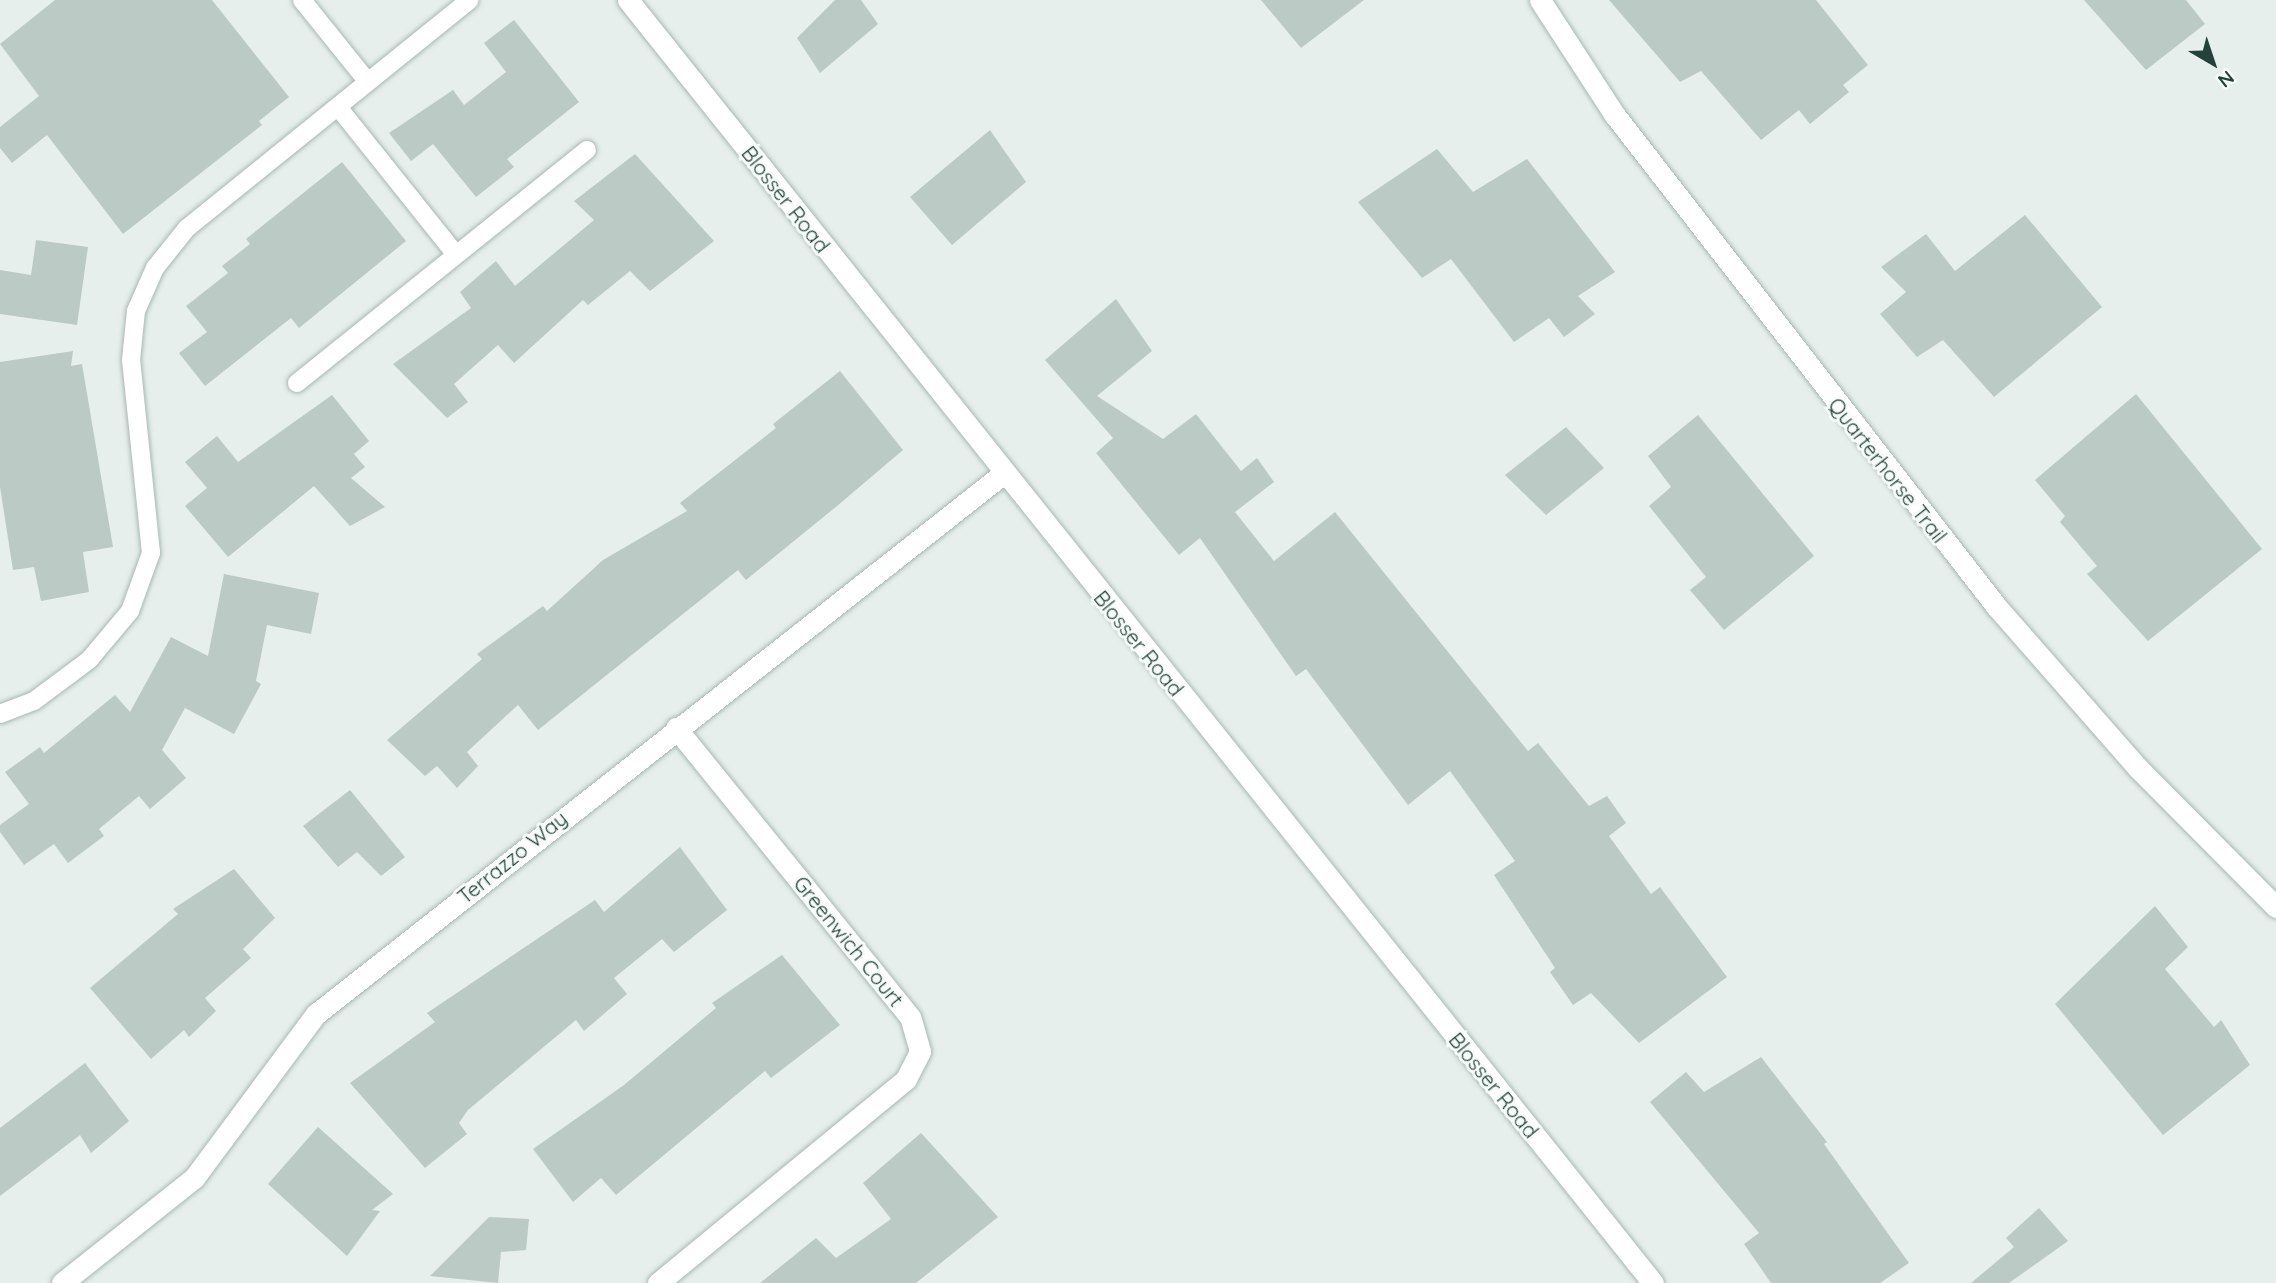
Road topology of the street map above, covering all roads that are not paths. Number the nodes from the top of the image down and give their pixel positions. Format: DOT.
graph roads {
  1 [pos="302,0"];
  2 [pos="470,0"];
  3 [pos="628,0"];
  4 [pos="1540,0"];
  5 [pos="368,82"];
  6 [pos="338,107"];
  7 [pos="587,150"];
  8 [pos="456,255"];
  9 [pos="297,383"];
  10 [pos="1004,473"];
  11 [pos="0,714"];
  12 [pos="676,727"];
  13 [pos="2276,907"];
  14 [pos="62,1283"];
  15 [pos="658,1283"];
  16 [pos="1653,1283"];
  1 -- 5 [label="lane"];
  2 -- 5 [label="lane"];
  3 -- 10 [label="street, Blosser Road"];
  4 -- 13 [label="street, Quarterhorse Trail"];
  5 -- 6 [label="lane"];
  6 -- 8 [label="lane"];
  6 -- 11 [label="lane"];
  7 -- 8 [label="lane"];
  8 -- 9 [label="lane"];
  10 -- 12 [label="street, Terrazzo Way"];
  10 -- 16 [label="street, Blosser Road"];
  12 -- 14 [label="street, Terrazzo Way"];
  12 -- 15 [label="street, Greenwich Court"];
}
